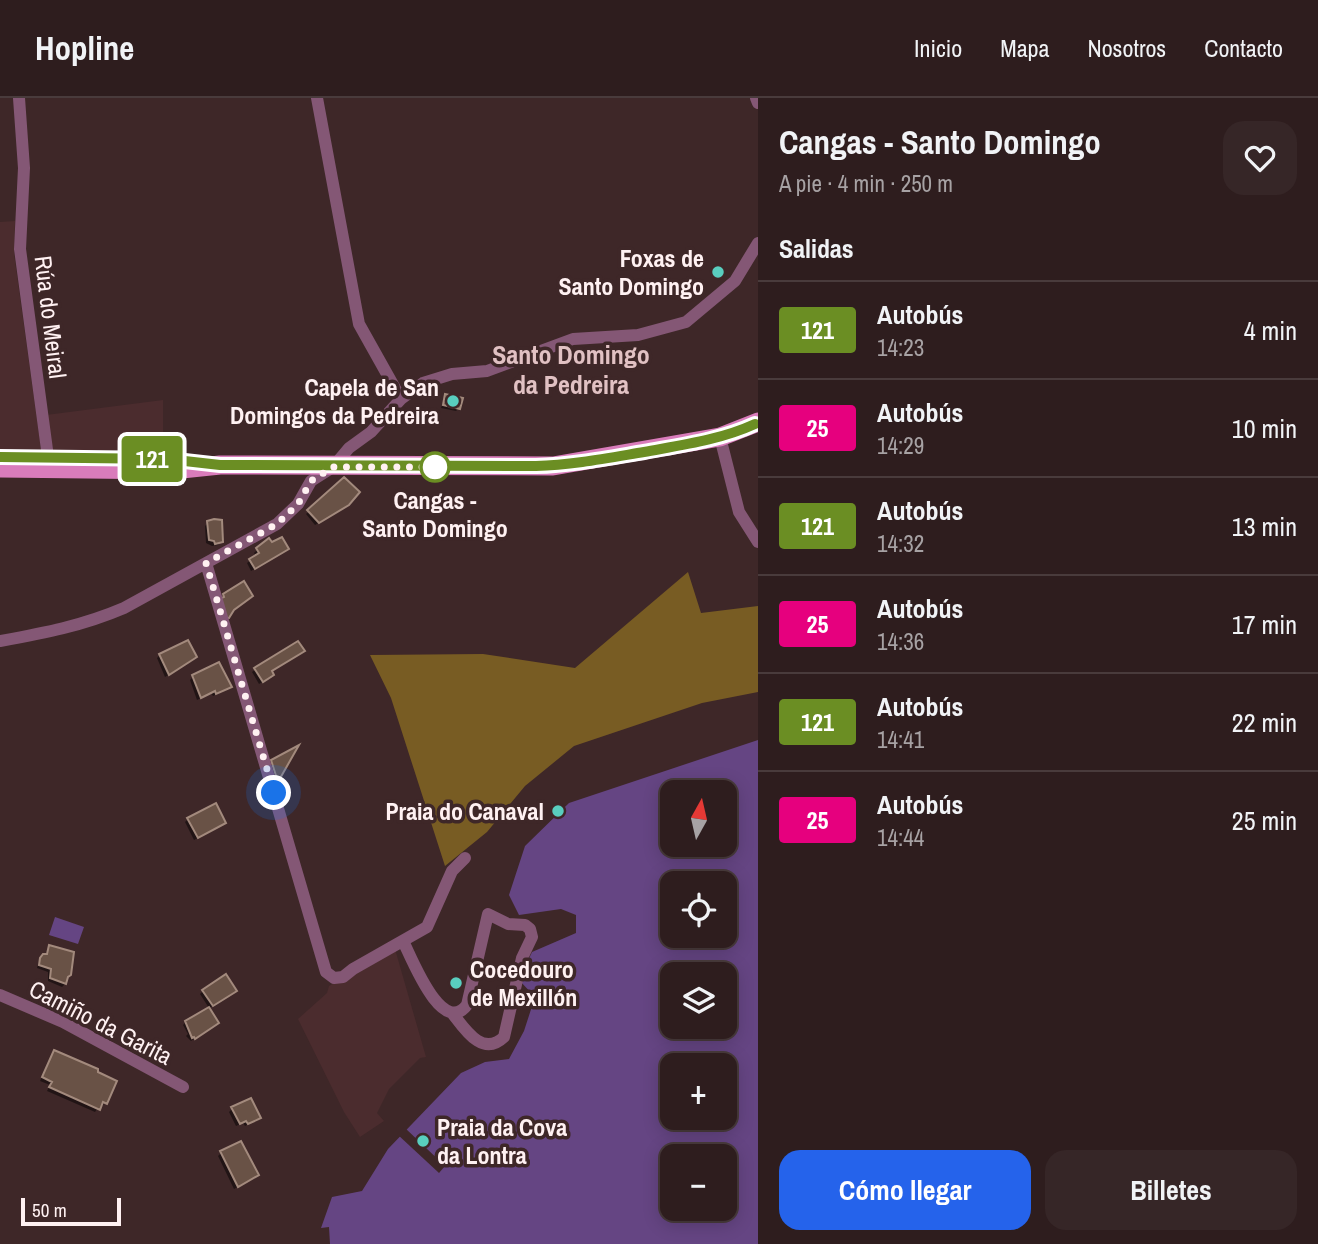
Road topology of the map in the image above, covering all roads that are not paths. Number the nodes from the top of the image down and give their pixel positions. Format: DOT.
graph roads {
  1 [pos="19,98"];
  2 [pos="317,98"];
  3 [pos="758,243"];
  4 [pos="401,399"];
  5 [pos="753,427"];
  6 [pos="720,437"];
  7 [pos="0,460"];
  8 [pos="48,463"];
  9 [pos="220,465"];
  10 [pos="333,467"];
  11 [pos="0,468"];
  12 [pos="758,542"];
  13 [pos="206,563"];
  14 [pos="0,641"];
  15 [pos="465,858"];
  16 [pos="403,941"];
  17 [pos="0,995"];
  18 [pos="453,1014"];
  19 [pos="183,1087"];
  1 -- 8 [label="street, Rúa do Meiral"];
  2 -- 4 [label="street"];
  3 -- 4 [label="street"];
  4 -- 10 [label="street"];
  5 -- 6 [label="main road"];
  6 -- 10 [label="main road"];
  6 -- 12 [label="street"];
  7 -- 8 [label="main road"];
  8 -- 9 [label="main road"];
  8 -- 9 [label="main road"];
  8 -- 11 [label="main road"];
  9 -- 10 [label="main road"];
  10 -- 13 [label="street"];
  13 -- 14 [label="street"];
  13 -- 16 [label="street"];
  15 -- 16 [label="street"];
  16 -- 18 [label="street"];
  17 -- 19 [label="street, Camiño da Garita"];
  18 -- 18 [label="street"];
}
